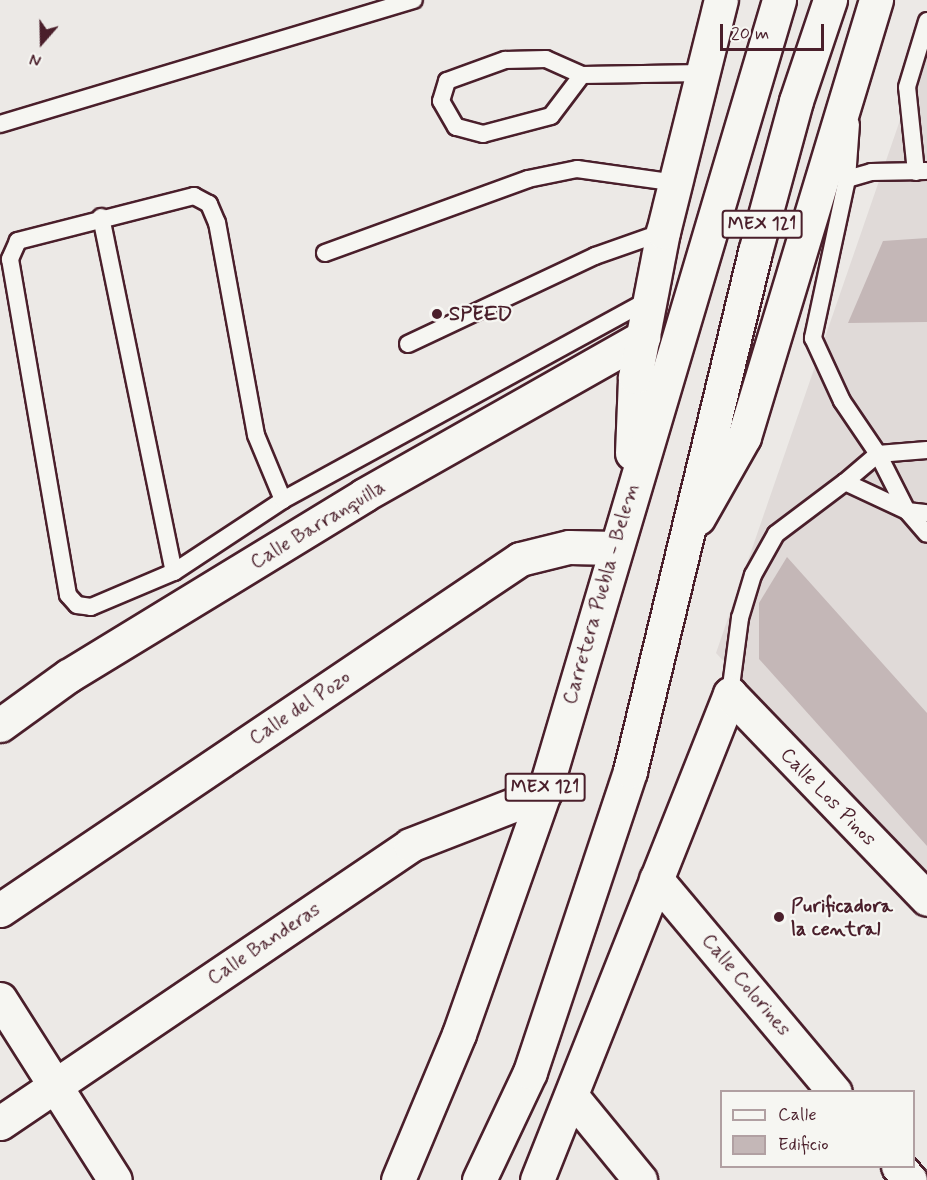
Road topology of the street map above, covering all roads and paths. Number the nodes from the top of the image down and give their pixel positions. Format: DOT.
graph roads {
  1 [pos="414,0"];
  2 [pos="720,0"];
  3 [pos="779,0"];
  4 [pos="830,0"];
  5 [pos="876,0"];
  6 [pos="927,21"];
  7 [pos="703,73"];
  8 [pos="582,75"];
  9 [pos="850,77"];
  10 [pos="0,124"];
  11 [pos="921,172"];
  12 [pos="847,179"];
  13 [pos="676,183"];
  14 [pos="100,217"];
  15 [pos="663,232"];
  16 [pos="325,253"];
  17 [pos="650,298"];
  18 [pos="643,337"];
  19 [pos="408,344"];
  20 [pos="927,450"];
  21 [pos="878,454"];
  22 [pos="845,482"];
  23 [pos="631,488"];
  24 [pos="283,500"];
  25 [pos="907,511"];
  26 [pos="927,513"];
  27 [pos="927,534"];
  28 [pos="683,542"];
  29 [pos="616,548"];
  30 [pos="174,572"];
  31 [pos="730,694"];
  32 [pos="0,725"];
  33 [pos="544,793"];
  34 [pos="656,879"];
  35 [pos="927,900"];
  36 [pos="0,910"];
  37 [pos="0,999"];
  38 [pos="55,1086"];
  39 [pos="833,1090"];
  40 [pos="573,1098"];
  41 [pos="0,1123"];
  42 [pos="899,1168"];
  43 [pos="116,1180"];
  44 [pos="398,1180"];
  45 [pos="479,1180"];
  46 [pos="537,1180"];
  47 [pos="640,1180"];
  48 [pos="909,1180"];
  1 -- 10 [label="lane"];
  2 -- 7 [label="main road"];
  3 -- 23 [label="main road, Carretera Puebla - Belem / MEX 121"];
  4 -- 28 [label="main road, MEX 121"];
  5 -- 9 [label="main road"];
  6 -- 11 [label="lane"];
  7 -- 8 [label="lane"];
  7 -- 13 [label="main road"];
  8 -- 8 [label="lane"];
  9 -- 12 [label="lane"];
  9 -- 28 [label="main road"];
  11 -- 12 [label="lane"];
  12 -- 21 [label="lane"];
  13 -- 15 [label="main road"];
  13 -- 16 [label="lane"];
  14 -- 24 [label="lane"];
  14 -- 30 [label="lane"];
  14 -- 30 [label="lane"];
  15 -- 17 [label="main road"];
  15 -- 19 [label="lane"];
  17 -- 18 [label="main road"];
  17 -- 24 [label="lane"];
  18 -- 23 [label="main road"];
  18 -- 32 [label="main road, Calle Barranquilla"];
  20 -- 21 [label="lane"];
  21 -- 22 [label="lane"];
  21 -- 25 [label="lane"];
  22 -- 25 [label="lane"];
  22 -- 31 [label="lane"];
  23 -- 29 [label="main road, Carretera Puebla - Belem / MEX 121"];
  24 -- 30 [label="lane"];
  25 -- 26 [label="lane"];
  25 -- 27 [label="lane"];
  28 -- 45 [label="main road, MEX 121"];
  29 -- 33 [label="main road, Carretera Puebla - Belem / MEX 121"];
  29 -- 36 [label="main road, Calle del Pozo"];
  31 -- 34 [label="main road"];
  31 -- 35 [label="main road, Calle Los Pinos"];
  33 -- 38 [label="main road, Calle Banderas"];
  33 -- 44 [label="main road, Carretera Puebla - Belem / MEX 121"];
  34 -- 39 [label="main road, Calle Colorines"];
  34 -- 40 [label="main road"];
  37 -- 38 [label="main road"];
  38 -- 41 [label="main road, Calle Banderas"];
  38 -- 43 [label="main road"];
  40 -- 46 [label="main road"];
  40 -- 47 [label="main road"];
  42 -- 48 [label="main road"];
}
